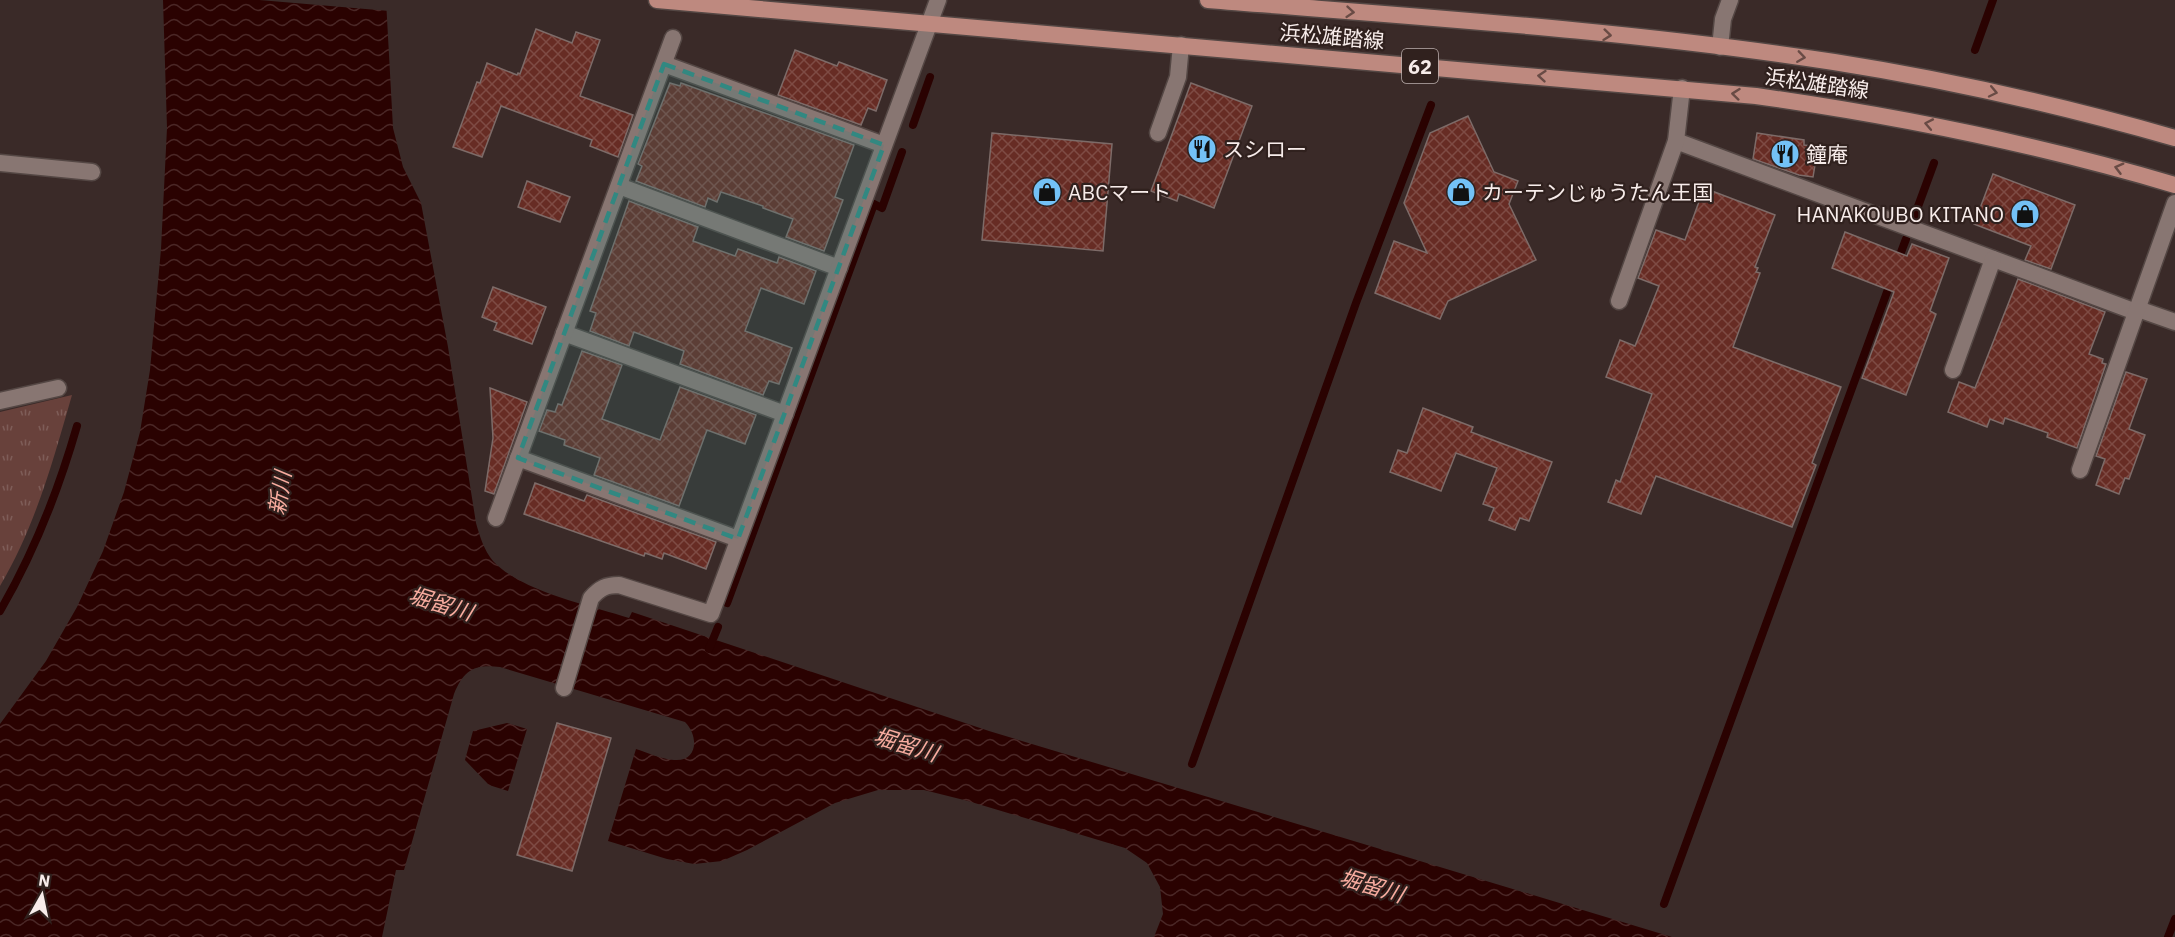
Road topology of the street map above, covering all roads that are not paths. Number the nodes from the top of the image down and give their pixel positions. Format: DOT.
graph roads {
  1 [pos="657,0"];
  2 [pos="938,0"];
  3 [pos="1208,0"];
  4 [pos="1730,0"];
  5 [pos="930,24"];
  6 [pos="673,38"];
  7 [pos="1181,45"];
  8 [pos="1720,47"];
  9 [pos="664,64"];
  10 [pos="1682,88"];
  11 [pos="1158,133"];
  12 [pos="2175,138"];
  13 [pos="1676,141"];
  14 [pos="884,145"];
  15 [pos="0,164"];
  16 [pos="92,172"];
  17 [pos="2175,185"];
  18 [pos="619,186"];
  19 [pos="2175,203"];
  20 [pos="1993,259"];
  21 [pos="839,267"];
  22 [pos="1619,301"];
  23 [pos="2137,310"];
  24 [pos="2175,322"];
  25 [pos="564,333"];
  26 [pos="1953,370"];
  27 [pos="58,388"];
  28 [pos="0,401"];
  29 [pos="785,414"];
  30 [pos="518,458"];
  31 [pos="2080,470"];
  32 [pos="496,518"];
  33 [pos="738,539"];
  34 [pos="564,688"];
  1 -- 5 [label="main road, 浜松雄踏線 / 62"];
  2 -- 5 [label="street"];
  3 -- 8 [label="main road, 浜松雄踏線 / 62, one-way"];
  4 -- 8 [label="street"];
  5 -- 7 [label="main road, 浜松雄踏線 / 62"];
  5 -- 14 [label="street"];
  6 -- 9 [label="street"];
  10 -- 7 [label="main road, 浜松雄踏線 / 62, one-way"];
  7 -- 11 [label="street"];
  8 -- 12 [label="main road, 浜松雄踏線 / 62, one-way"];
  9 -- 14 [label="street"];
  9 -- 18 [label="street"];
  10 -- 13 [label="street"];
  17 -- 10 [label="main road, 浜松雄踏線 / 62, one-way"];
  13 -- 20 [label="street"];
  13 -- 22 [label="street"];
  14 -- 21 [label="street"];
  15 -- 16 [label="street"];
  18 -- 21 [label="street"];
  18 -- 25 [label="street"];
  19 -- 23 [label="street"];
  20 -- 23 [label="street"];
  20 -- 26 [label="street"];
  21 -- 29 [label="street"];
  23 -- 24 [label="street"];
  23 -- 31 [label="street"];
  25 -- 29 [label="street"];
  25 -- 30 [label="street"];
  27 -- 28 [label="street"];
  29 -- 33 [label="street"];
  30 -- 32 [label="street"];
  30 -- 33 [label="street"];
  33 -- 34 [label="street"];
}
